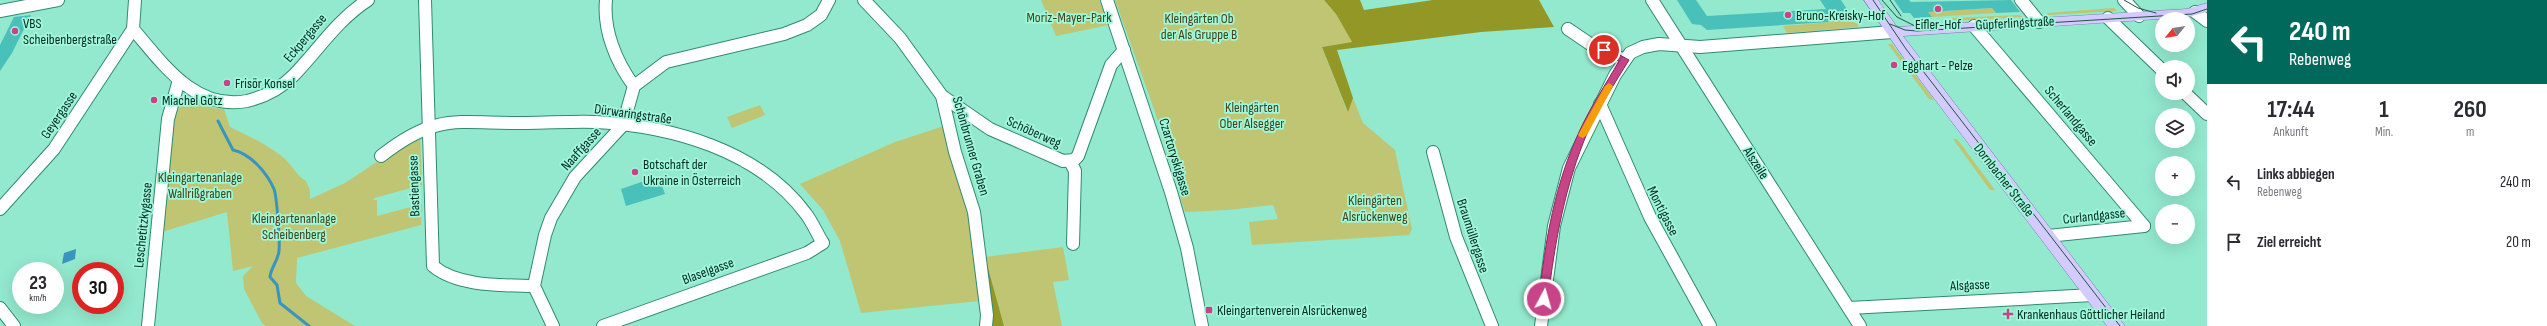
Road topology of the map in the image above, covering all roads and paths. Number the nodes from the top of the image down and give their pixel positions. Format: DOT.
graph roads {
  1 [pos="58,0"];
  2 [pos="134,0"];
  3 [pos="368,0"];
  4 [pos="425,0"];
  5 [pos="606,0"];
  6 [pos="829,0"];
  7 [pos="864,0"];
  8 [pos="1107,0"];
  9 [pos="1652,0"];
  10 [pos="1871,0"];
  11 [pos="2021,0"];
  12 [pos="2124,0"];
  13 [pos="0,11"];
  14 [pos="2204,12"];
  15 [pos="2138,16"];
  16 [pos="2108,18"];
  17 [pos="2039,22"];
  18 [pos="1974,26"];
  19 [pos="133,29"];
  20 [pos="1568,29"];
  21 [pos="1892,32"];
  22 [pos="1679,43"];
  23 [pos="1124,50"];
  24 [pos="1624,60"];
  25 [pos="2155,63"];
  26 [pos="179,80"];
  27 [pos="634,86"];
  28 [pos="942,96"];
  29 [pos="2192,100"];
  30 [pos="1600,104"];
  31 [pos="2207,114"];
  32 [pos="427,126"];
  33 [pos="623,126"];
  34 [pos="1433,152"];
  35 [pos="381,156"];
  36 [pos="1070,161"];
  37 [pos="0,209"];
  38 [pos="2144,226"];
  39 [pos="2048,236"];
  40 [pos="823,243"];
  41 [pos="1073,244"];
  42 [pos="534,286"];
  43 [pos="2093,295"];
  44 [pos="0,308"];
  45 [pos="1849,308"];
  46 [pos="14,326"];
  47 [pos="148,326"];
  48 [pos="553,326"];
  49 [pos="603,326"];
  50 [pos="986,326"];
  51 [pos="1202,326"];
  52 [pos="1492,326"];
  53 [pos="1541,326"];
  54 [pos="1710,326"];
  55 [pos="1860,326"];
  56 [pos="2117,326"];
  1 -- 13 [label="street"];
  2 -- 19 [label="street"];
  3 -- 26 [label="street, Eckpergasse"];
  4 -- 32 [label="street, Bastiengasse"];
  5 -- 27 [label="street"];
  6 -- 27 [label="street"];
  7 -- 28 [label="street, Schönbrunner Graben"];
  8 -- 23 [label="street, Czartoryskigasse"];
  9 -- 22 [label="street, Alszeile"];
  10 -- 21 [label="main road, Dornbacher Straße"];
  11 -- 17 [label="street"];
  12 -- 15 [label="street"];
  14 -- 15 [label="main road, Güpferlingstraße"];
  15 -- 16 [label="main road, Güpferlingstraße"];
  16 -- 17 [label="main road, Güpferlingstraße"];
  16 -- 25 [label="street"];
  17 -- 18 [label="main road, Güpferlingstraße"];
  18 -- 21 [label="main road, Güpferlingstraße"];
  18 -- 38 [label="street, Scherlandgasse"];
  19 -- 26 [label="street, Eckpergasse"];
  19 -- 37 [label="street, Geyergasse"];
  20 -- 24 [label="street"];
  21 -- 22 [label="street, Güpferlingstraße"];
  21 -- 39 [label="main road, Dornbacher Straße"];
  22 -- 24 [label="street, Güpferlingstraße"];
  22 -- 45 [label="street, Alszeile"];
  23 -- 36 [label="street, Schöberweg"];
  23 -- 51 [label="street, Czartoryskigasse"];
  24 -- 30 [label="street"];
  26 -- 47 [label="street, Leschetitzkygasse"];
  27 -- 33 [label="street, Naaffgasse"];
  28 -- 36 [label="street, Schöberweg"];
  28 -- 50 [label="street, Schönbrunner Graben"];
  29 -- 31 [label="street"];
  30 -- 53 [label="street"];
  30 -- 54 [label="street, Montigasse"];
  32 -- 33 [label="street, Dürwaringstraße"];
  32 -- 35 [label="street, Dürwaringstraße"];
  32 -- 42 [label="street, Bastiengasse"];
  33 -- 40 [label="street, Dürwaringstraße"];
  33 -- 42 [label="street, Naaffgasse"];
  34 -- 52 [label="street, Braumüllergasse"];
  36 -- 41 [label="street"];
  38 -- 39 [label="street, Curlandgasse"];
  39 -- 43 [label="main road, Dornbacher Straße"];
  40 -- 49 [label="street, Blaselgasse"];
  42 -- 48 [label="street"];
  43 -- 45 [label="street, Alsgasse"];
  43 -- 56 [label="main road, Dornbacher Straße"];
  44 -- 46 [label="street"];
  45 -- 55 [label="street, Alszeile"];
}
